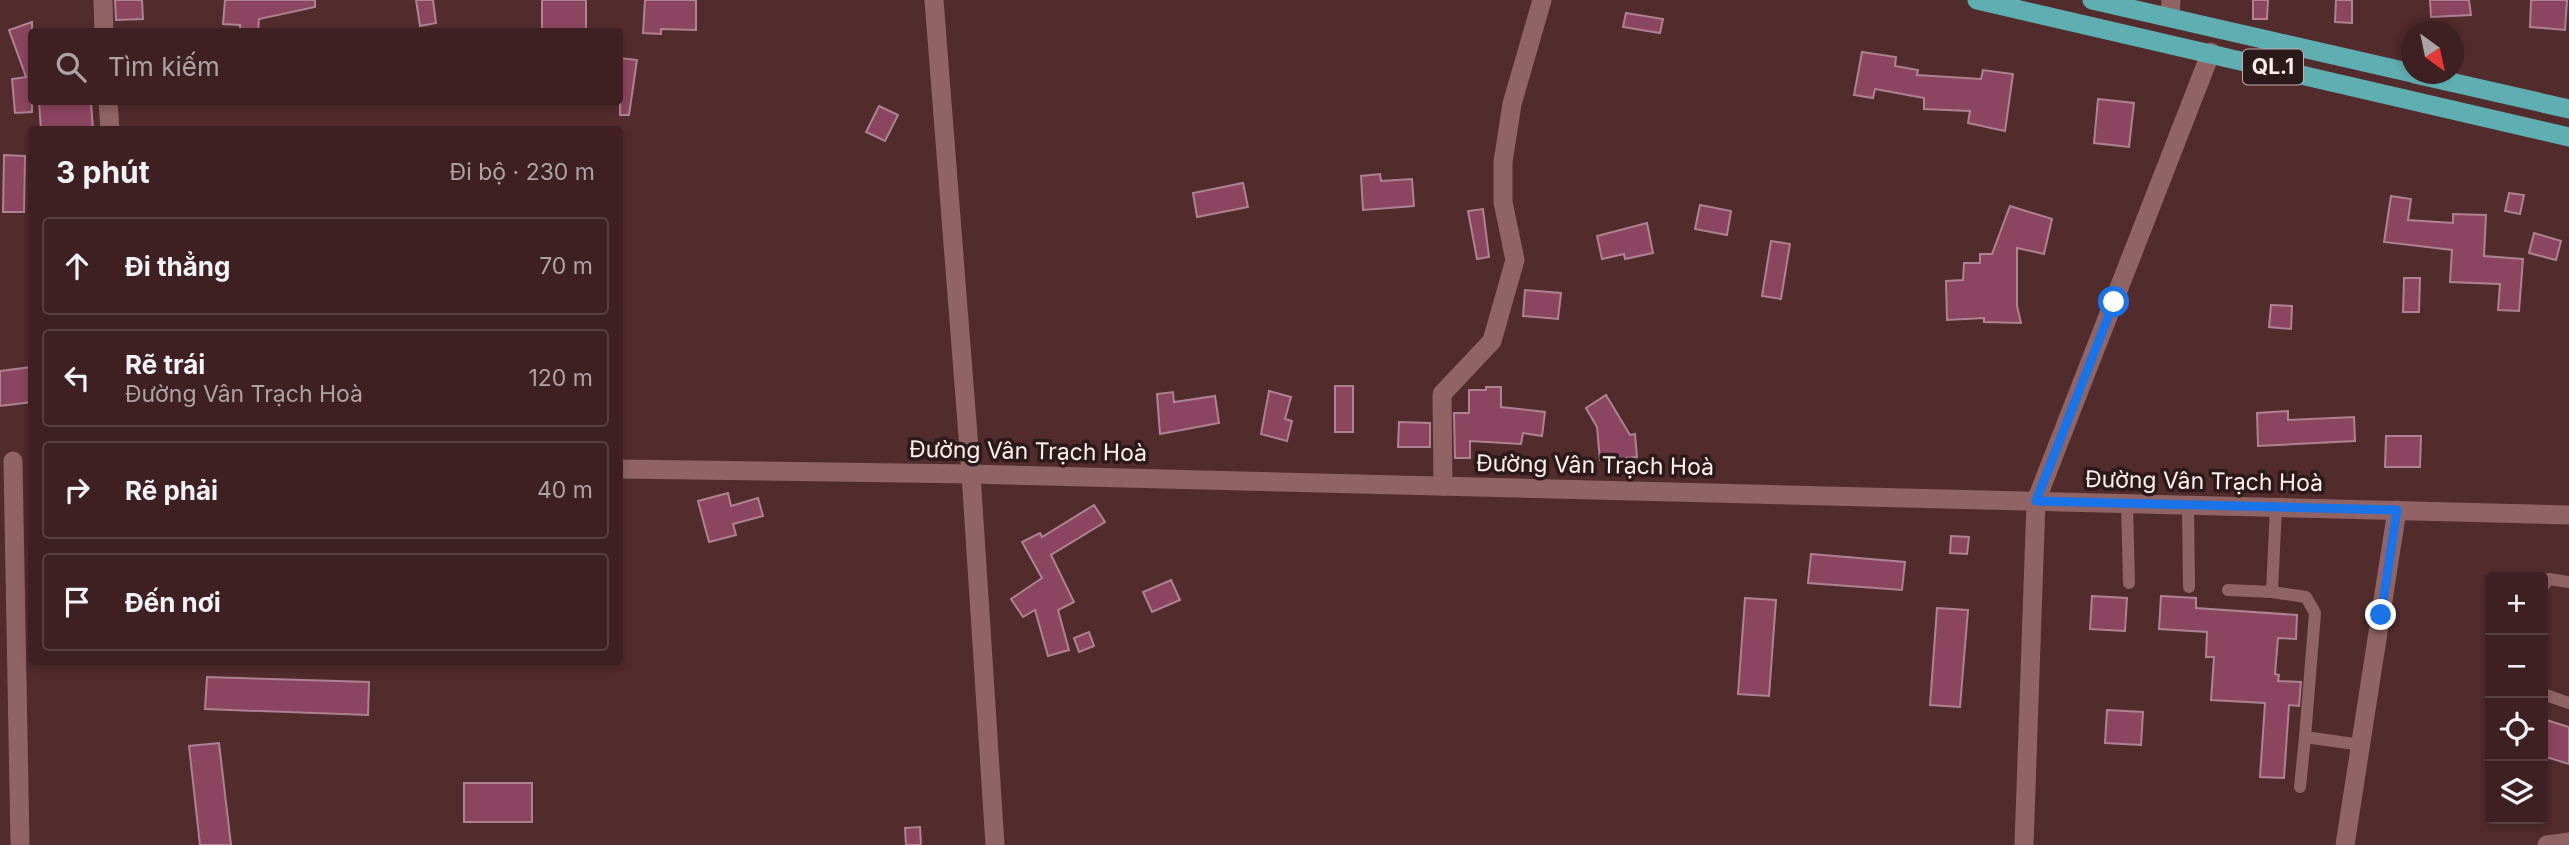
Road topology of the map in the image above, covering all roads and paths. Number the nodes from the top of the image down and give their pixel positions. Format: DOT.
graph roads {
  1 [pos="103,0"];
  2 [pos="934,0"];
  3 [pos="1542,0"];
  4 [pos="1977,0"];
  5 [pos="2092,0"];
  6 [pos="2171,9"];
  7 [pos="104,28"];
  8 [pos="2221,28"];
  9 [pos="2211,52"];
  10 [pos="2401,70"];
  11 [pos="2461,84"];
  12 [pos="108,105"];
  13 [pos="2569,109"];
  14 [pos="110,126"];
  15 [pos="2569,137"];
  16 [pos="15,461"];
  17 [pos="623,469"];
  18 [pos="971,474"];
  19 [pos="1443,486"];
  20 [pos="2036,501"];
  21 [pos="2127,503"];
  22 [pos="2188,505"];
  23 [pos="2276,507"];
  24 [pos="2397,510"];
  25 [pos="2569,514"];
  26 [pos="2548,580"];
  27 [pos="2569,582"];
  28 [pos="2129,583"];
  29 [pos="2189,587"];
  30 [pos="2228,590"];
  31 [pos="2272,592"];
  32 [pos="2548,696"];
  33 [pos="2569,703"];
  34 [pos="2305,737"];
  35 [pos="2362,745"];
  36 [pos="2300,787"];
  37 [pos="2569,842"];
  38 [pos="20,845"];
  39 [pos="995,845"];
  40 [pos="2024,845"];
  41 [pos="2345,845"];
  42 [pos="2547,845"];
  1 -- 7 [label="street"];
  2 -- 18 [label="street"];
  3 -- 19 [label="street"];
  4 -- 9 [label="highway, QL.1"];
  5 -- 6 [label="highway, QL.1"];
  6 -- 8 [label="highway, QL.1"];
  8 -- 9 [label="highway"];
  8 -- 10 [label="highway, QL.1"];
  9 -- 15 [label="highway, QL.1"];
  9 -- 20 [label="street"];
  11 -- 13 [label="highway, QL.1"];
  12 -- 14 [label="street"];
  16 -- 38 [label="street"];
  17 -- 18 [label="street, Đường Vân Trạch Hoà"];
  18 -- 19 [label="street, Đường Vân Trạch Hoà"];
  18 -- 39 [label="street"];
  19 -- 20 [label="street, Đường Vân Trạch Hoà"];
  20 -- 21 [label="street, Đường Vân Trạch Hoà"];
  20 -- 40 [label="street"];
  21 -- 22 [label="street, Đường Vân Trạch Hoà"];
  21 -- 28 [label="lane"];
  22 -- 23 [label="street, Đường Vân Trạch Hoà"];
  22 -- 29 [label="lane"];
  23 -- 24 [label="street, Đường Vân Trạch Hoà"];
  23 -- 31 [label="lane"];
  24 -- 25 [label="street, Đường Vân Trạch Hoà"];
  24 -- 35 [label="street"];
  26 -- 27 [label="lane"];
  30 -- 31 [label="lane"];
  31 -- 34 [label="lane"];
  32 -- 33 [label="lane"];
  34 -- 35 [label="lane"];
  34 -- 36 [label="lane"];
  35 -- 41 [label="street"];
  37 -- 42 [label="street"];
}
